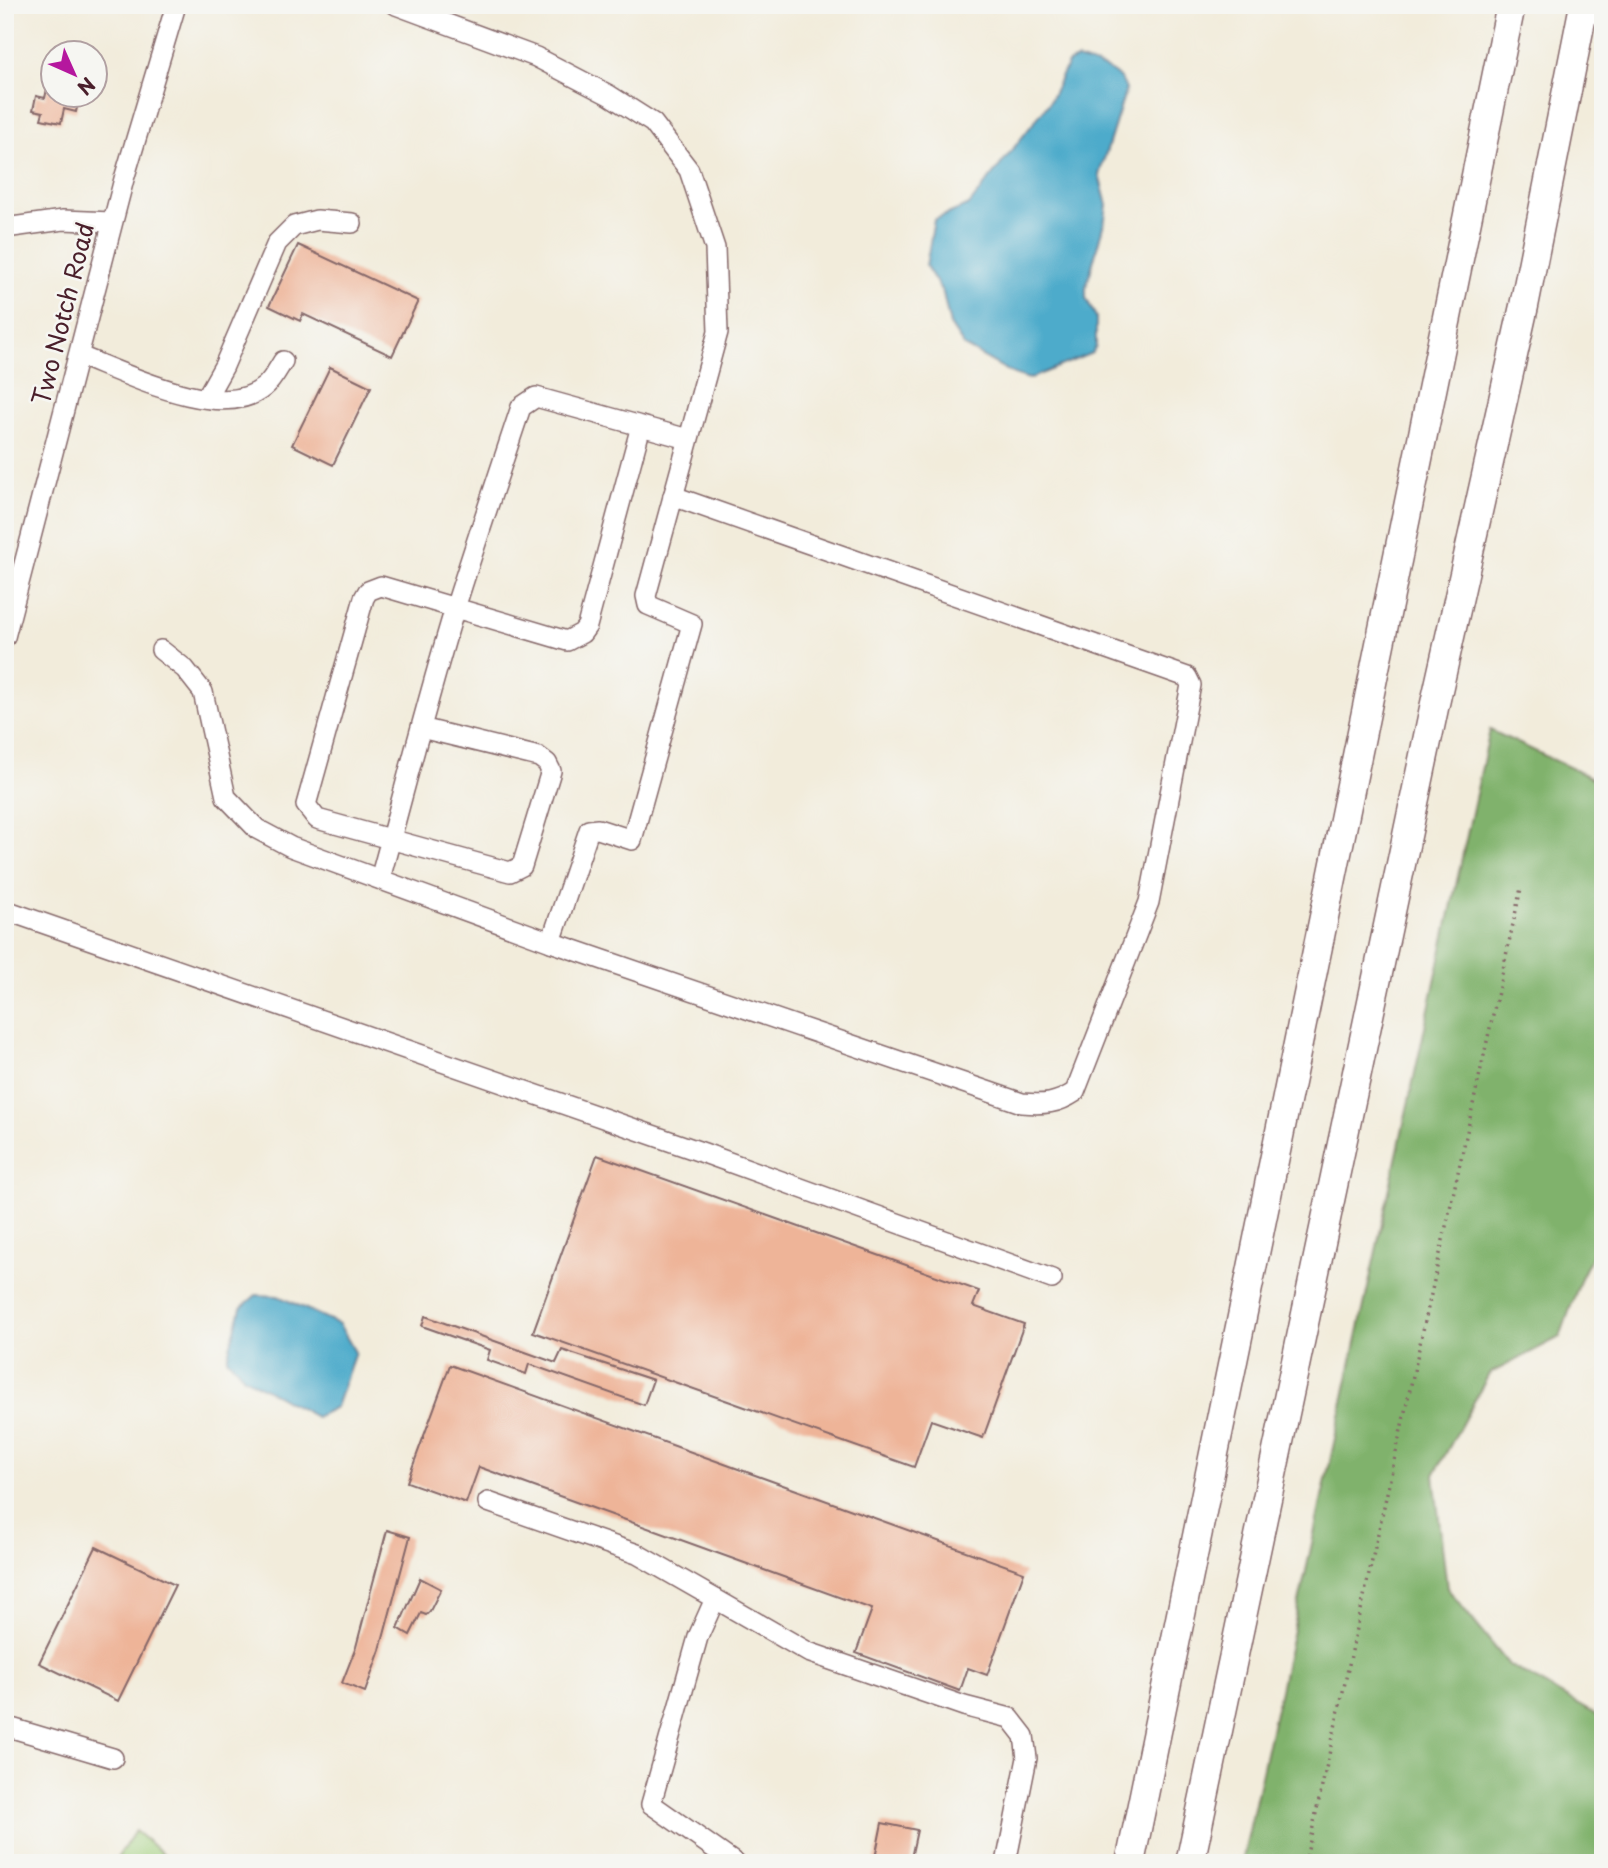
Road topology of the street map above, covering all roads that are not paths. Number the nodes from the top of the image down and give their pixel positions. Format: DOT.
graph roads {
  1 [pos="176,5"];
  2 [pos="396,5"];
  3 [pos="1511,5"];
  4 [pos="1584,5"];
  5 [pos="112,222"];
  6 [pos="352,223"];
  7 [pos="5,228"];
  8 [pos="80,356"];
  9 [pos="284,361"];
  10 [pos="206,398"];
  11 [pos="642,426"];
  12 [pos="688,439"];
  13 [pos="673,496"];
  14 [pos="455,608"];
  15 [pos="5,637"];
  16 [pos="161,650"];
  17 [pos="421,728"];
  18 [pos="391,839"];
  19 [pos="380,879"];
  20 [pos="5,910"];
  21 [pos="551,942"];
  22 [pos="1052,1279"];
  23 [pos="488,1502"];
  24 [pos="715,1599"];
  25 [pos="5,1726"];
  26 [pos="113,1758"];
  27 [pos="735,1863"];
  28 [pos="1006,1863"];
  29 [pos="1130,1863"];
  30 [pos="1190,1863"];
  1 -- 5 [label="street, Two Notch Road"];
  2 -- 12 [label="street"];
  3 -- 29 [label="highway"];
  4 -- 30 [label="highway"];
  5 -- 7 [label="street"];
  5 -- 8 [label="street, Two Notch Road"];
  6 -- 10 [label="street"];
  8 -- 10 [label="street"];
  8 -- 15 [label="street, Two Notch Road"];
  9 -- 10 [label="street"];
  11 -- 12 [label="street"];
  11 -- 14 [label="street"];
  11 -- 14 [label="street"];
  12 -- 13 [label="street"];
  13 -- 21 [label="street"];
  13 -- 21 [label="street"];
  14 -- 17 [label="street"];
  14 -- 18 [label="street"];
  16 -- 19 [label="street"];
  17 -- 18 [label="street"];
  17 -- 18 [label="street"];
  18 -- 19 [label="street"];
  19 -- 21 [label="street"];
  20 -- 22 [label="street"];
  23 -- 24 [label="street"];
  24 -- 27 [label="street"];
  24 -- 28 [label="street"];
  25 -- 26 [label="street"];
}
